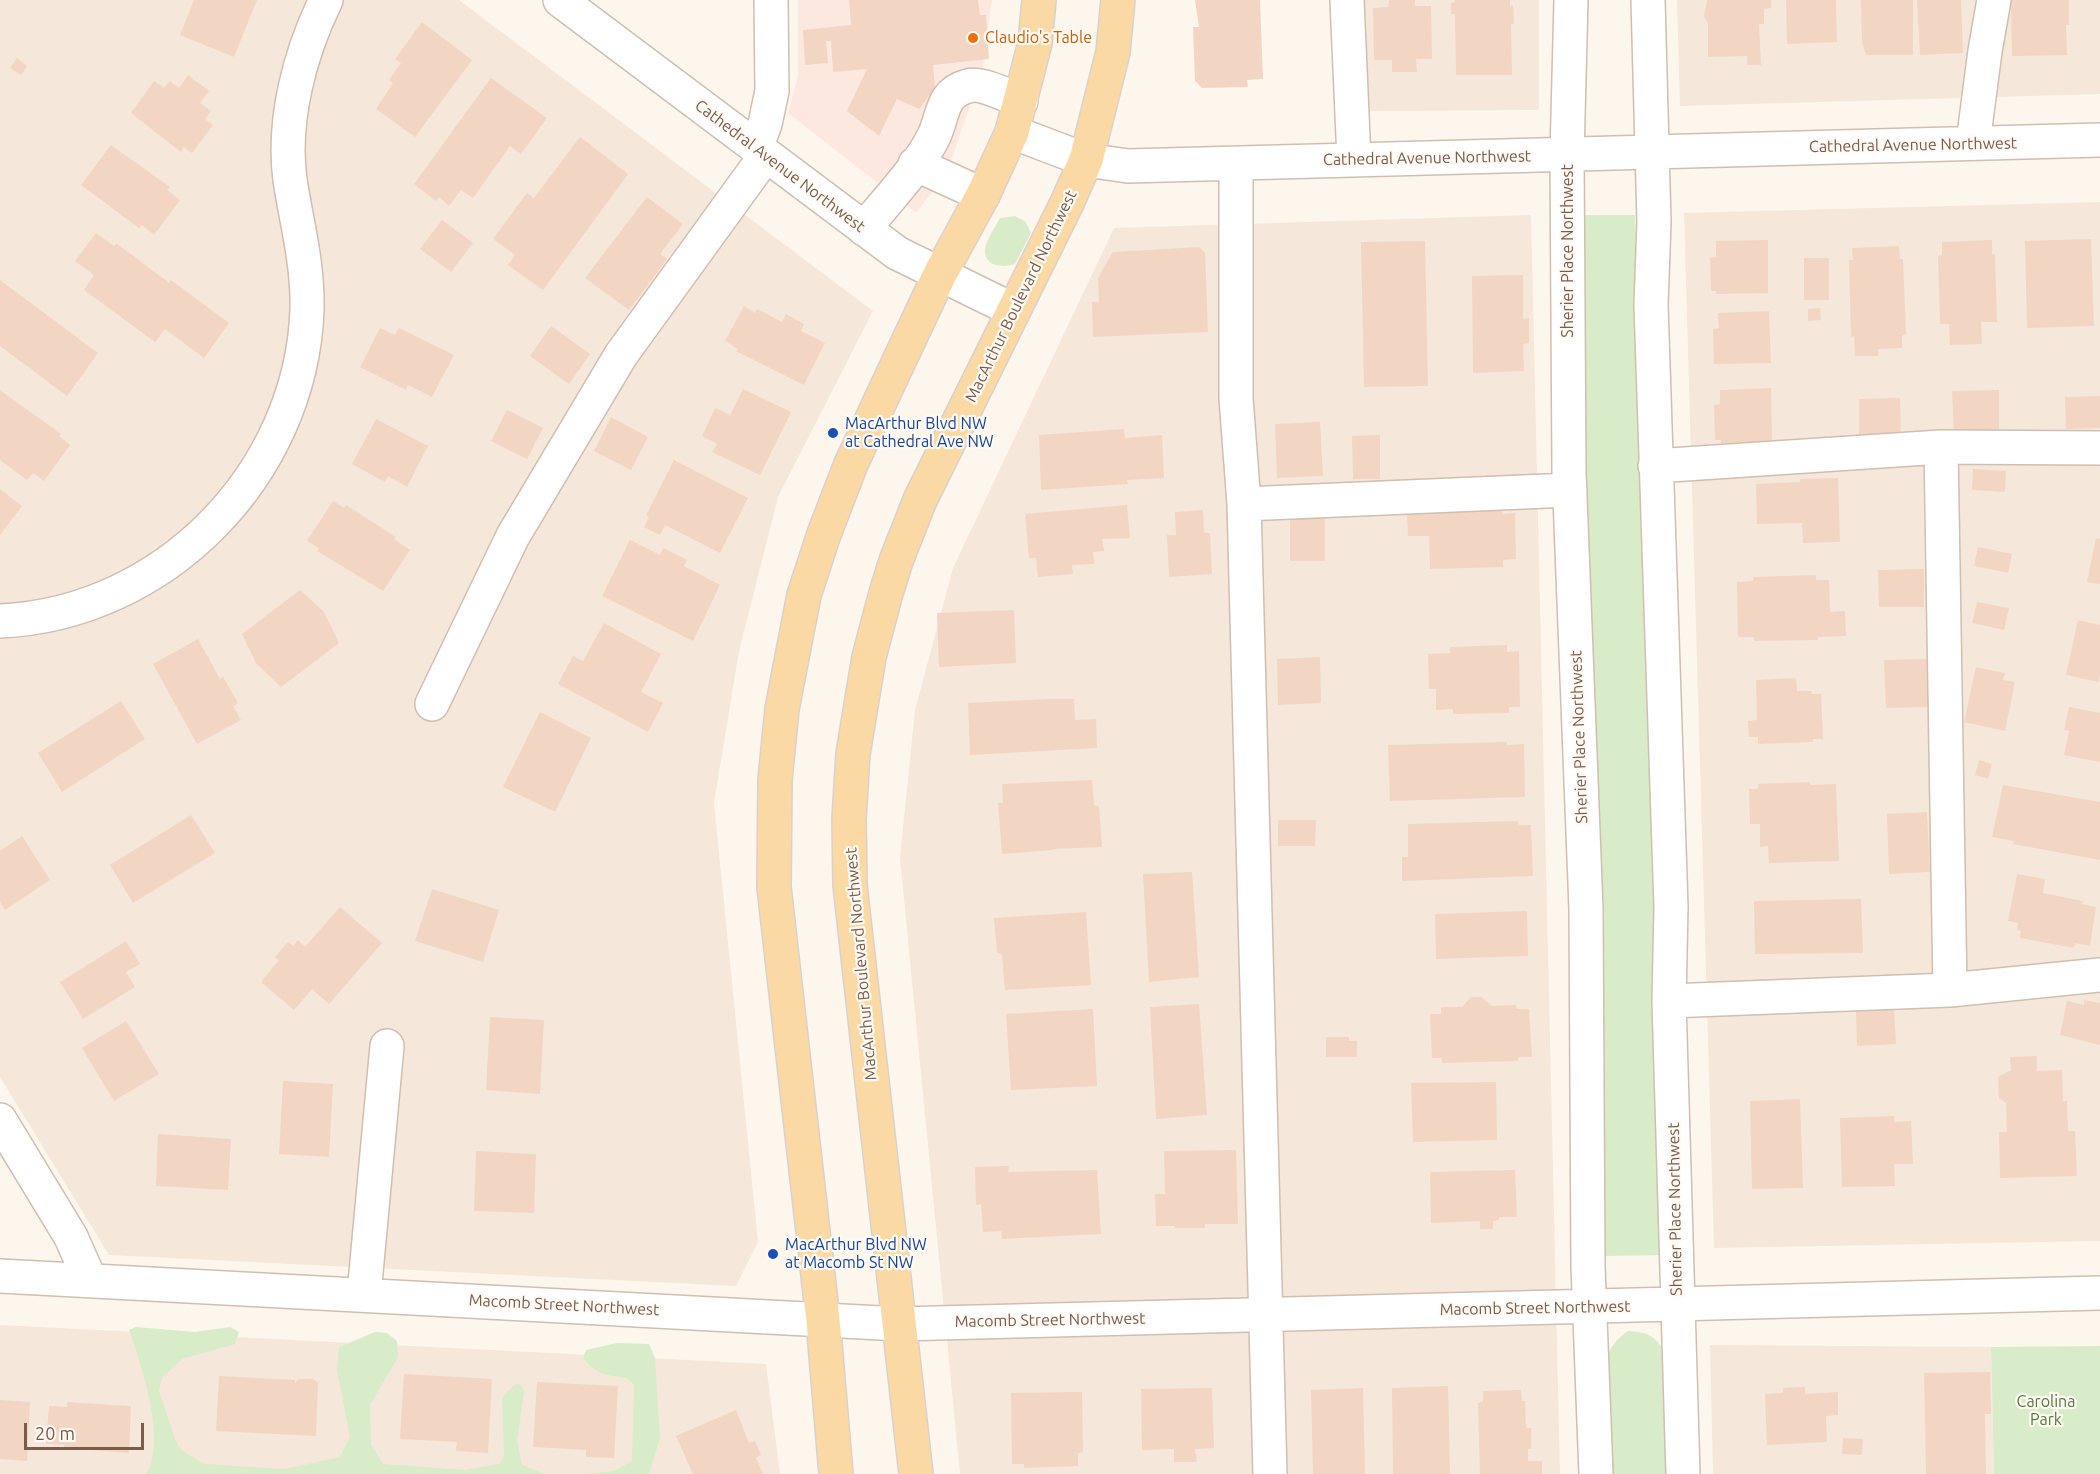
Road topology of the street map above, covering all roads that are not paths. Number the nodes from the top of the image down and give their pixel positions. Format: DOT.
graph roads {
  1 [pos="326,0"];
  2 [pos="560,0"];
  3 [pos="771,0"];
  4 [pos="1039,0"];
  5 [pos="1118,0"];
  6 [pos="1347,0"];
  7 [pos="1571,0"];
  8 [pos="1648,0"];
  9 [pos="1994,0"];
  10 [pos="1021,101"];
  11 [pos="1012,132"];
  12 [pos="2100,141"];
  13 [pos="1973,143"];
  14 [pos="761,152"];
  15 [pos="1653,152"];
  16 [pos="1568,154"];
  17 [pos="1086,160"];
  18 [pos="1354,160"];
  19 [pos="915,164"];
  20 [pos="1236,164"];
  21 [pos="983,195"];
  22 [pos="864,229"];
  23 [pos="940,274"];
  24 [pos="1013,310"];
  25 [pos="1941,447"];
  26 [pos="2100,448"];
  27 [pos="1655,466"];
  28 [pos="1570,490"];
  29 [pos="1244,504"];
  30 [pos="0,621"];
  31 [pos="432,704"];
  32 [pos="2100,975"];
  33 [pos="1950,990"];
  34 [pos="1669,1001"];
  35 [pos="387,1046"];
  36 [pos="0,1120"];
  37 [pos="0,1276"];
  38 [pos="90,1280"];
  39 [pos="2100,1293"];
  40 [pos="364,1294"];
  41 [pos="1677,1305"];
  42 [pos="1590,1306"];
  43 [pos="1266,1314"];
  44 [pos="823,1320"];
  45 [pos="899,1324"];
  46 [pos="836,1474"];
  47 [pos="916,1474"];
  48 [pos="1270,1474"];
  49 [pos="1596,1474"];
  50 [pos="1683,1474"];
  1 -- 30 [label="street"];
  2 -- 14 [label="street, Cathedral Avenue Northwest"];
  3 -- 14 [label="street"];
  4 -- 10 [label="main road"];
  5 -- 17 [label="main road, MacArthur Boulevard Northwest"];
  6 -- 18 [label="street"];
  7 -- 16 [label="street, Sherier Place Northwest"];
  8 -- 15 [label="street, Sherier Place Northwest"];
  9 -- 13 [label="street"];
  10 -- 11 [label="main road"];
  10 -- 19 [label="street"];
  11 -- 17 [label="street, Cathedral Avenue Northwest"];
  11 -- 21 [label="main road"];
  12 -- 13 [label="street, Cathedral Avenue Northwest"];
  13 -- 15 [label="street, Cathedral Avenue Northwest"];
  14 -- 22 [label="street, Cathedral Avenue Northwest"];
  14 -- 31 [label="street"];
  15 -- 16 [label="street, Cathedral Avenue Northwest"];
  15 -- 27 [label="street, Sherier Place Northwest"];
  16 -- 18 [label="street, Cathedral Avenue Northwest"];
  16 -- 28 [label="street, Sherier Place Northwest"];
  17 -- 20 [label="street, Cathedral Avenue Northwest"];
  17 -- 24 [label="main road, MacArthur Boulevard Northwest"];
  18 -- 20 [label="street, Cathedral Avenue Northwest"];
  19 -- 21 [label="street"];
  19 -- 22 [label="street"];
  20 -- 29 [label="street"];
  21 -- 23 [label="main road"];
  22 -- 23 [label="street, Cathedral Avenue Northwest"];
  23 -- 24 [label="street, Cathedral Avenue Northwest"];
  23 -- 44 [label="main road"];
  24 -- 45 [label="main road, MacArthur Boulevard Northwest"];
  25 -- 26 [label="street"];
  25 -- 27 [label="street"];
  25 -- 33 [label="street"];
  27 -- 34 [label="street, Sherier Place Northwest"];
  28 -- 29 [label="street"];
  28 -- 42 [label="street, Sherier Place Northwest"];
  29 -- 43 [label="street"];
  32 -- 33 [label="street"];
  33 -- 34 [label="street"];
  34 -- 41 [label="street, Sherier Place Northwest"];
  35 -- 40 [label="street"];
  36 -- 38 [label="street"];
  37 -- 38 [label="street, Macomb Street Northwest"];
  38 -- 40 [label="street, Macomb Street Northwest"];
  39 -- 41 [label="street, Macomb Street Northwest"];
  40 -- 44 [label="street, Macomb Street Northwest"];
  41 -- 42 [label="street, Macomb Street Northwest"];
  41 -- 50 [label="street, Sherier Place Northwest"];
  42 -- 43 [label="street, Macomb Street Northwest"];
  42 -- 49 [label="street, Sherier Place Northwest"];
  43 -- 45 [label="street, Macomb Street Northwest"];
  43 -- 48 [label="street"];
  44 -- 45 [label="street, Macomb Street Northwest"];
  44 -- 46 [label="main road"];
  45 -- 47 [label="main road, MacArthur Boulevard Northwest"];
}
